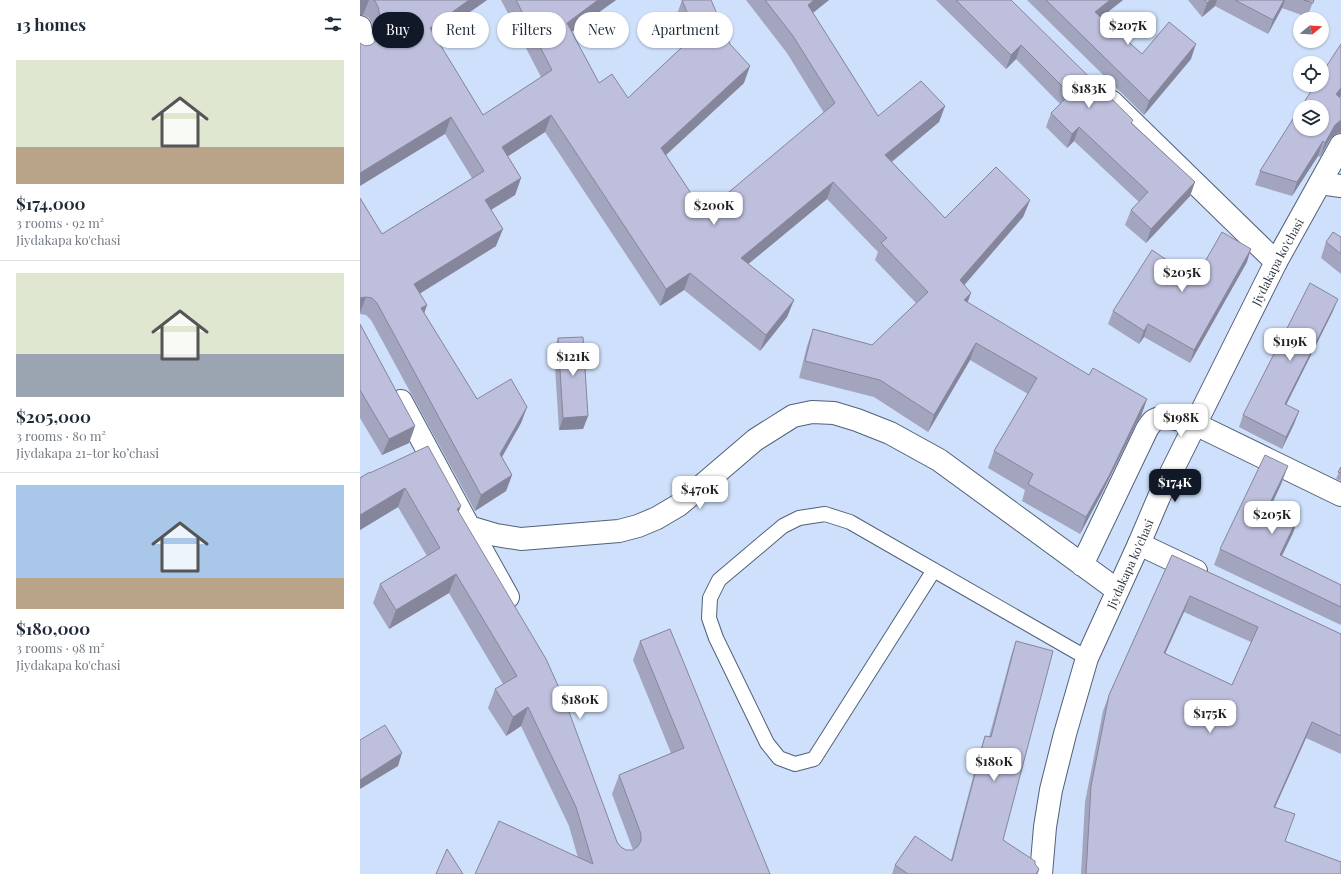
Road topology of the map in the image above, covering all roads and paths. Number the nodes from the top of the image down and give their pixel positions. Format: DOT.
graph roads {
  1 [pos="360,27"];
  2 [pos="360,50"];
  3 [pos="1096,86"];
  4 [pos="1341,145"];
  5 [pos="1331,184"];
  6 [pos="1276,262"];
  7 [pos="391,382"];
  8 [pos="1195,424"];
  9 [pos="427,448"];
  10 [pos="407,458"];
  11 [pos="1341,495"];
  12 [pos="469,527"];
  13 [pos="1139,544"];
  14 [pos="1082,565"];
  15 [pos="934,570"];
  16 [pos="1211,578"];
  17 [pos="1117,590"];
  18 [pos="519,617"];
  19 [pos="1087,658"];
  20 [pos="1041,874"];
  1 -- 2 [label="street"];
  3 -- 6 [label="street"];
  4 -- 5 [label="street, Jiydakapa ko'chasi"];
  5 -- 6 [label="street, Jiydakapa ko'chasi"];
  6 -- 8 [label="street, Jiydakapa ko'chasi"];
  7 -- 9 [label="street"];
  8 -- 11 [label="street"];
  8 -- 13 [label="street, Jiydakapa ko'chasi"];
  8 -- 14 [label="street"];
  9 -- 10 [label="street"];
  9 -- 12 [label="street"];
  12 -- 14 [label="street"];
  12 -- 18 [label="street"];
  13 -- 16 [label="street"];
  13 -- 17 [label="street, Jiydakapa ko'chasi"];
  14 -- 17 [label="street"];
  15 -- 15 [label="lane"];
  15 -- 19 [label="lane"];
  17 -- 19 [label="street, Jiydakapa ko'chasi"];
  19 -- 20 [label="street, Jiydakapa ko'chasi"];
}
